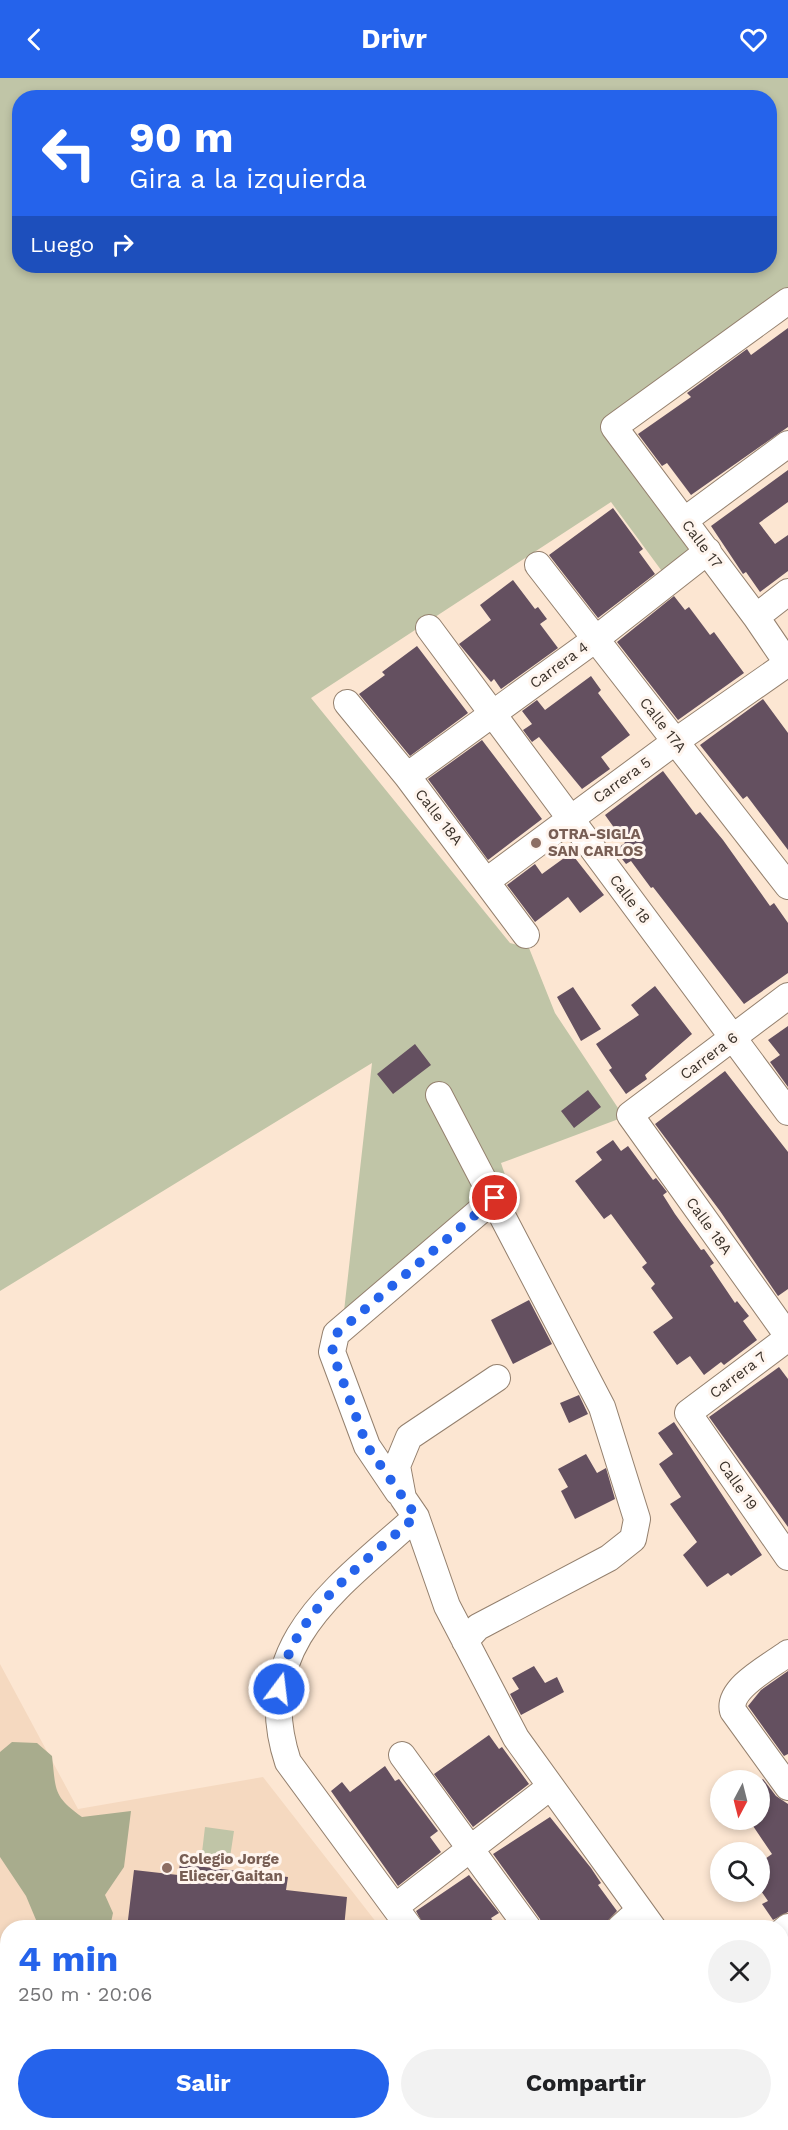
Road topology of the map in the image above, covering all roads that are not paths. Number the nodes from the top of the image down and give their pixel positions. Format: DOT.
graph roads {
  1 [pos="788,301"];
  2 [pos="788,444"];
  3 [pos="685,520"];
  4 [pos="708,551"];
  5 [pos="538,565"];
  6 [pos="788,592"];
  7 [pos="756,617"];
  8 [pos="429,628"];
  9 [pos="597,638"];
  10 [pos="788,663"];
  11 [pos="347,704"];
  12 [pos="492,714"];
  13 [pos="676,741"];
  14 [pos="407,776"];
  15 [pos="570,818"];
  16 [pos="488,880"];
  17 [pos="788,886"];
  18 [pos="526,934"];
  19 [pos="788,996"];
  20 [pos="734,1037"];
  21 [pos="439,1095"];
  22 [pos="788,1112"];
  23 [pos="630,1115"];
  24 [pos="495,1198"];
  25 [pos="788,1337"];
  26 [pos="496,1378"];
  27 [pos="688,1413"];
  28 [pos="409,1508"];
  29 [pos="788,1557"];
  30 [pos="465,1641"];
  31 [pos="788,1653"];
  32 [pos="402,1755"];
  33 [pos="550,1787"];
  34 [pos="788,1787"];
  35 [pos="471,1849"];
  36 [pos="403,1917"];
  37 [pos="647,1919"];
  38 [pos="522,1920"];
  1 -- 3 [label="street, Calle 17"];
  2 -- 3 [label="street"];
  3 -- 4 [label="street, Calle 17"];
  4 -- 7 [label="street, Calle 17"];
  4 -- 9 [label="street, Carrera 4"];
  5 -- 9 [label="street, Calle 17A"];
  6 -- 7 [label="street"];
  7 -- 10 [label="street, Calle 17"];
  8 -- 12 [label="street, Calle 18"];
  9 -- 12 [label="street, Carrera 4"];
  9 -- 13 [label="street, Calle 17A"];
  10 -- 13 [label="street, Carrera 5"];
  11 -- 14 [label="street, Calle 18A"];
  12 -- 14 [label="street, Carrera 4"];
  12 -- 15 [label="street, Calle 18"];
  13 -- 15 [label="street, Carrera 5"];
  13 -- 17 [label="street, Calle 17A"];
  14 -- 16 [label="street, Calle 18A"];
  15 -- 16 [label="street, Carrera 5"];
  15 -- 20 [label="street, Calle 18"];
  16 -- 18 [label="street, Calle 18A"];
  19 -- 20 [label="street, Carrera 6"];
  20 -- 22 [label="street, Calle 18"];
  20 -- 23 [label="street, Carrera 6"];
  21 -- 24 [label="street"];
  23 -- 25 [label="street, Calle 18A"];
  24 -- 28 [label="street"];
  24 -- 30 [label="street"];
  25 -- 27 [label="street, Carrera 7"];
  26 -- 28 [label="street"];
  27 -- 29 [label="street, Calle 19"];
  28 -- 30 [label="street"];
  28 -- 36 [label="street"];
  30 -- 33 [label="street"];
  31 -- 34 [label="street"];
  32 -- 35 [label="street"];
  33 -- 35 [label="street"];
  33 -- 37 [label="street"];
  35 -- 36 [label="street"];
  35 -- 38 [label="street"];
}
